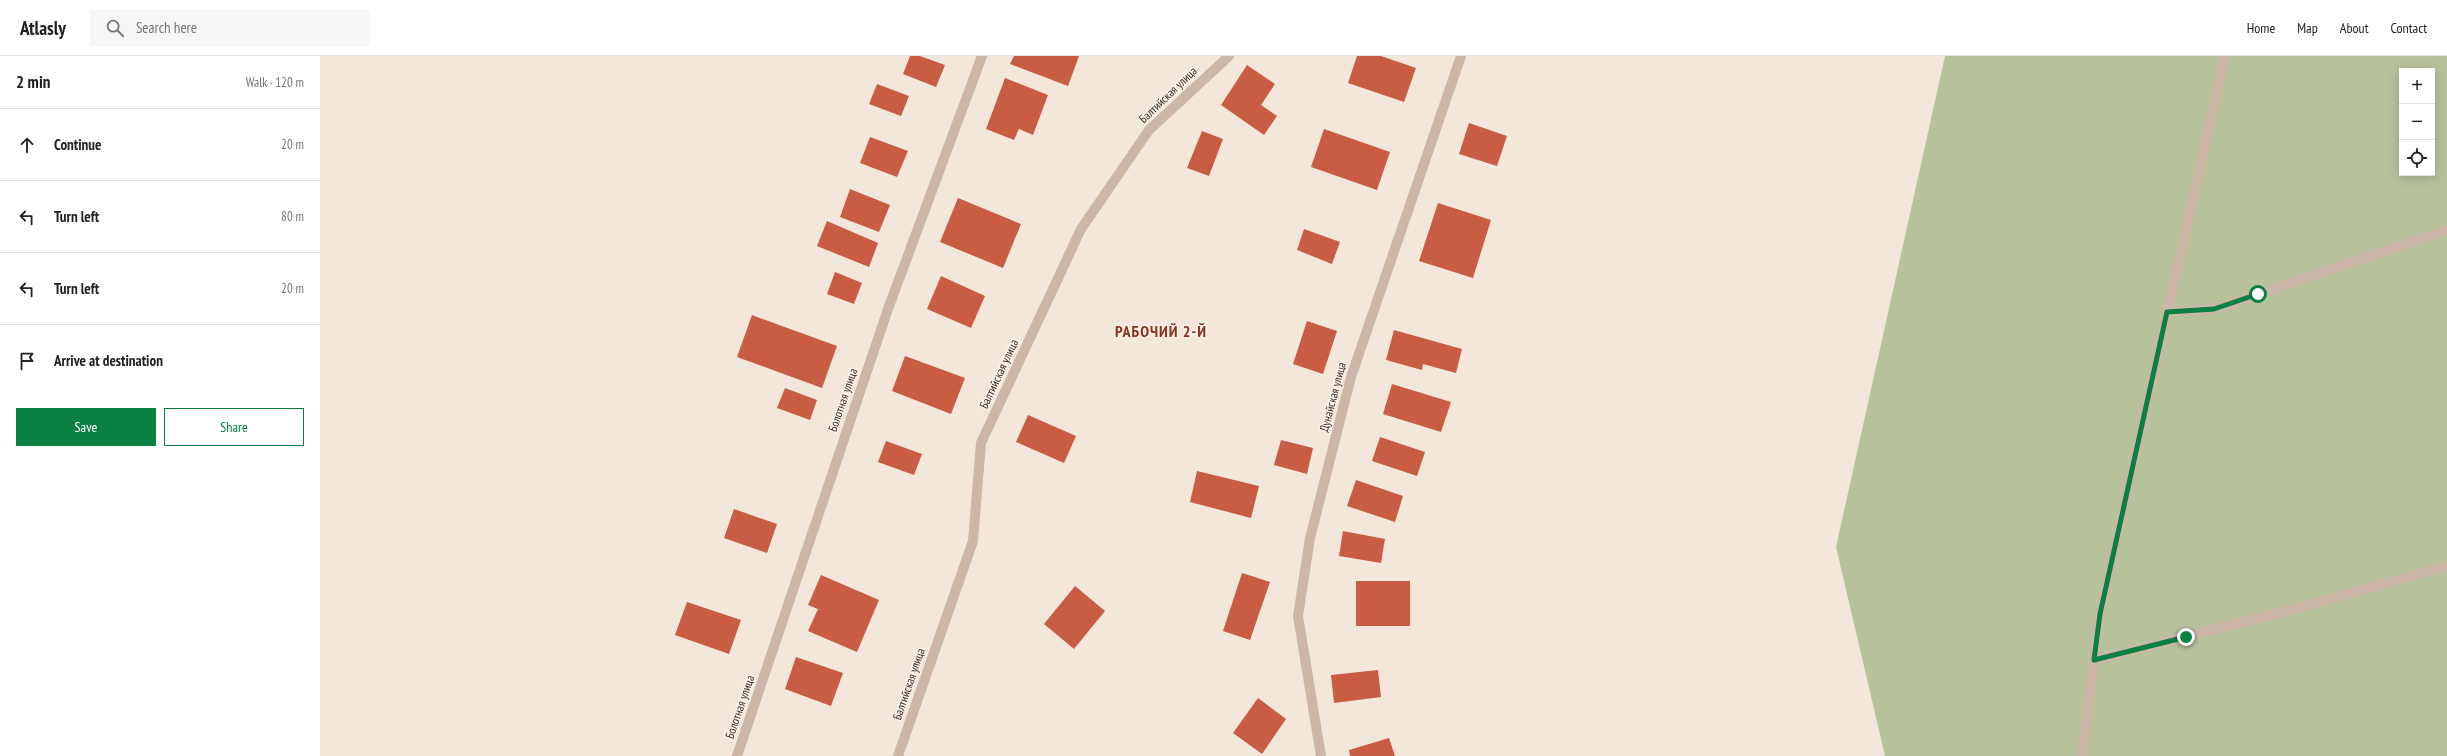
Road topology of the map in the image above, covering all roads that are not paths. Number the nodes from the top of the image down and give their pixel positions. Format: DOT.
graph roads {
  1 [pos="982,56"];
  2 [pos="1229,56"];
  3 [pos="1461,56"];
  4 [pos="2225,56"];
  5 [pos="2447,230"];
  6 [pos="2167,312"];
  7 [pos="2447,566"];
  8 [pos="2094,660"];
  9 [pos="737,756"];
  10 [pos="898,756"];
  11 [pos="1321,756"];
  12 [pos="2082,756"];
  1 -- 9 [label="street, Болотная улица"];
  2 -- 10 [label="street, Балтийская улица"];
  3 -- 11 [label="street, Дунайская улица"];
  4 -- 6 [label="street"];
  5 -- 6 [label="street"];
  6 -- 8 [label="street"];
  7 -- 8 [label="street"];
  8 -- 12 [label="street"];
}
